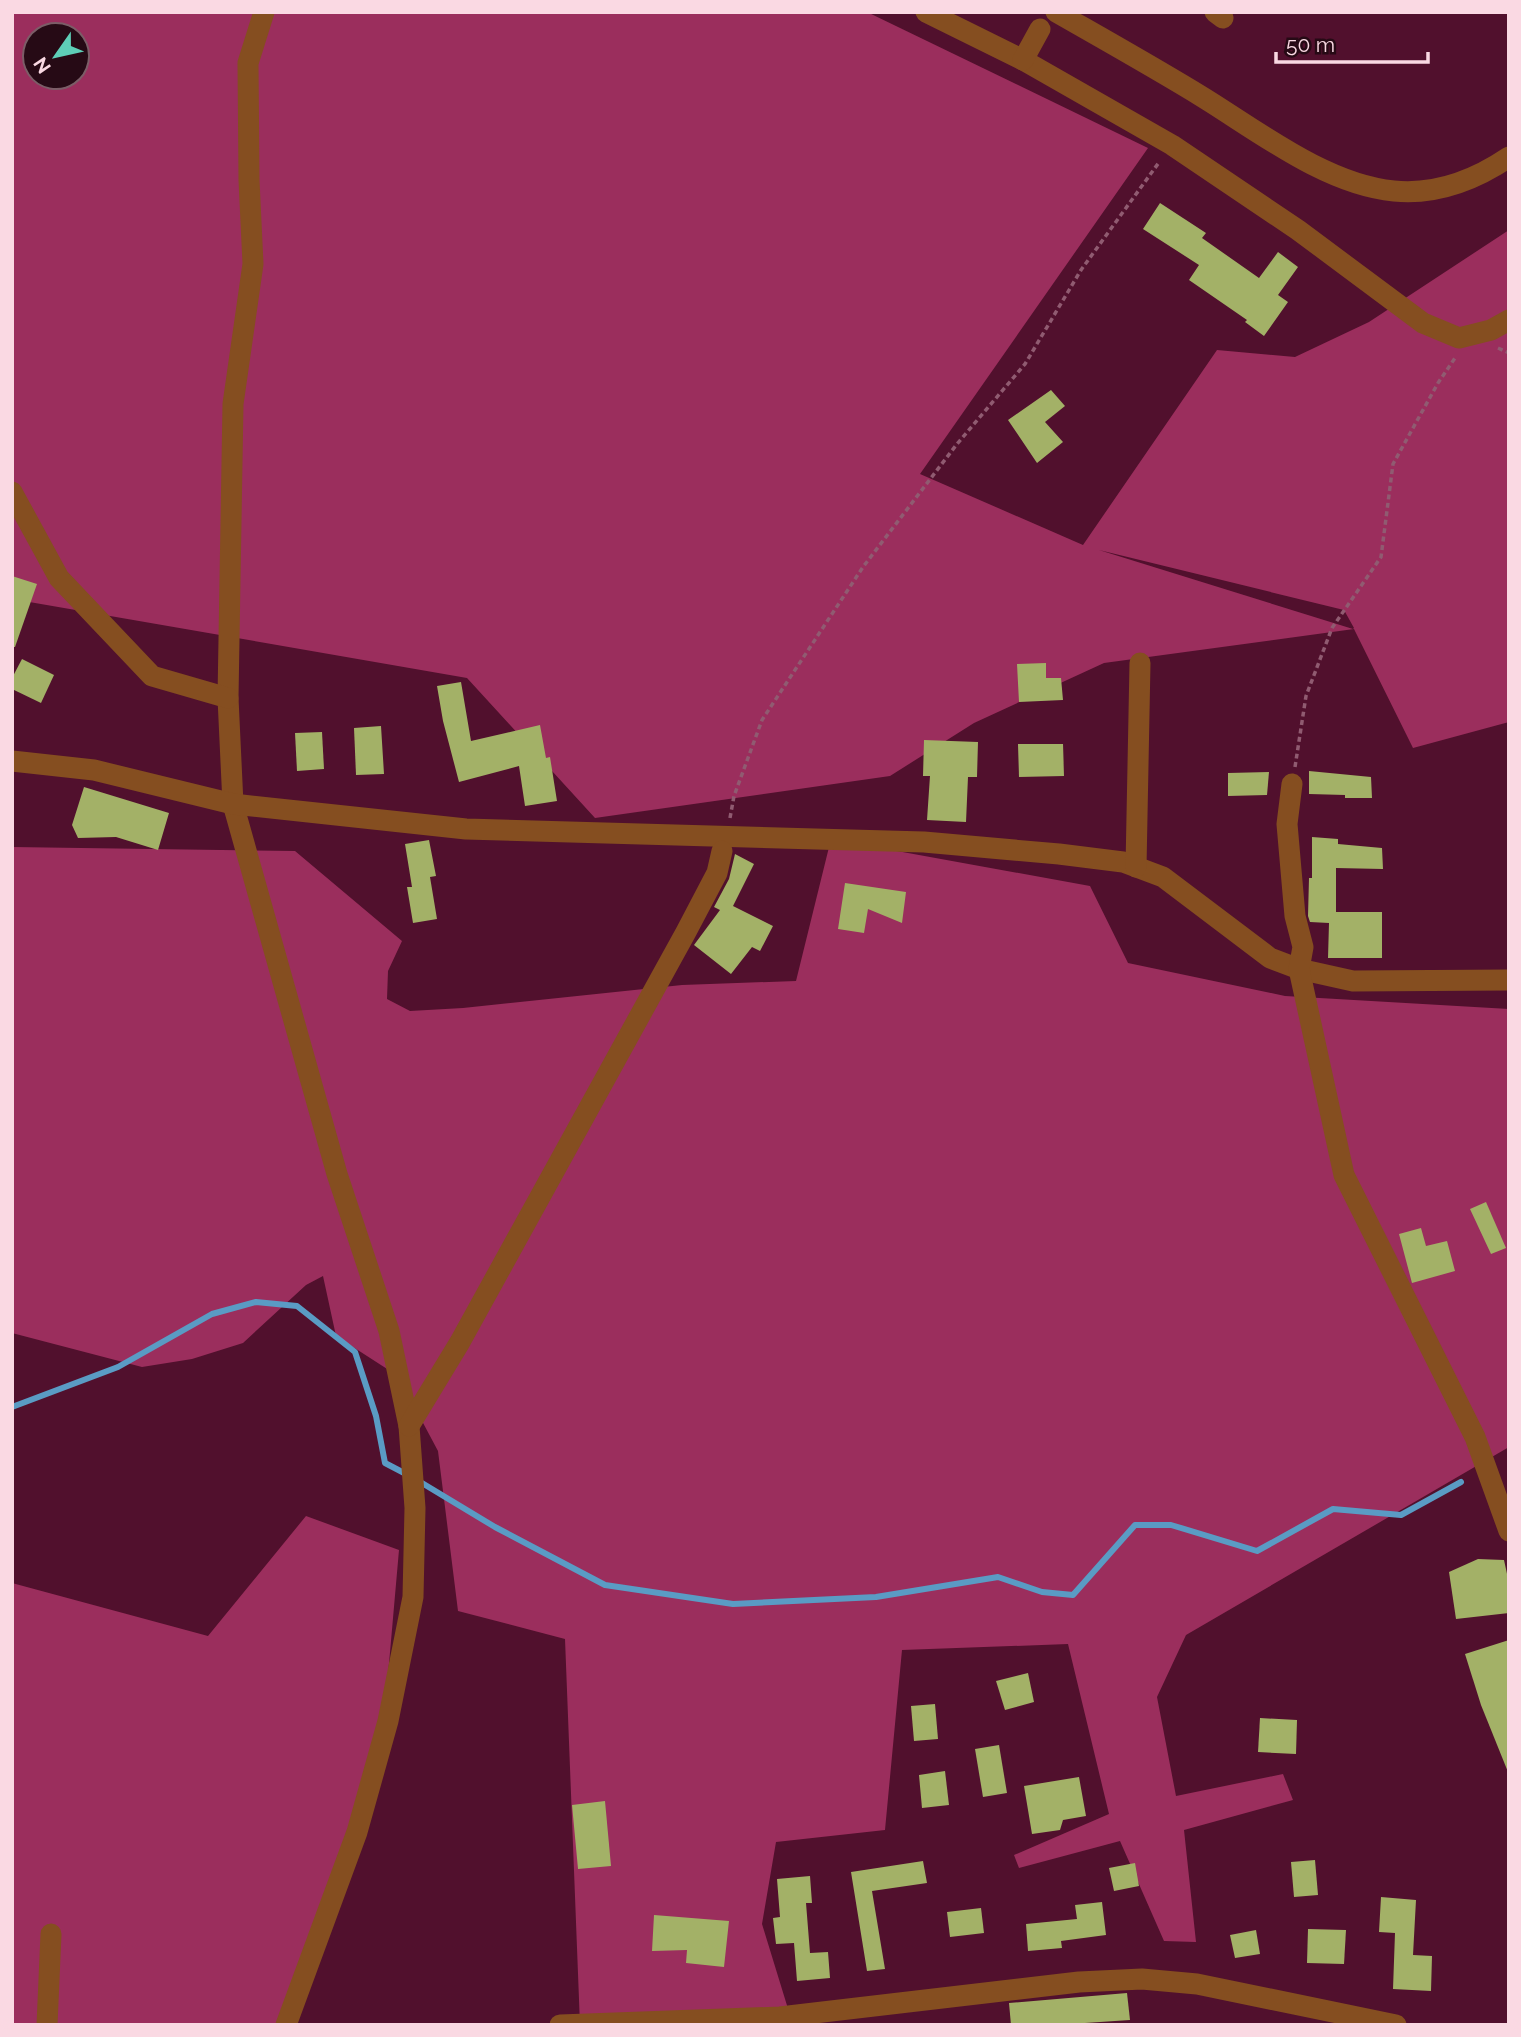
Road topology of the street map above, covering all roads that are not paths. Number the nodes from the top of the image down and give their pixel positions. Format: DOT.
graph roads {
  1 [pos="264,12"];
  2 [pos="926,12"];
  3 [pos="1056,12"];
  4 [pos="1040,29"];
  5 [pos="1023,60"];
  6 [pos="1509,157"];
  7 [pos="1509,320"];
  8 [pos="12,492"];
  9 [pos="1140,663"];
  10 [pos="228,698"];
  11 [pos="12,761"];
  12 [pos="1292,783"];
  13 [pos="233,804"];
  14 [pos="722,851"];
  15 [pos="1136,867"];
  16 [pos="1299,969"];
  17 [pos="1509,980"];
  18 [pos="409,1426"];
  19 [pos="1509,1531"];
  20 [pos="51,1934"];
  21 [pos="47,2025"];
  22 [pos="286,2025"];
  23 [pos="560,2025"];
  24 [pos="1396,2025"];
  1 -- 10 [label="street"];
  2 -- 5 [label="street"];
  3 -- 6 [label="street"];
  4 -- 5 [label="street"];
  5 -- 7 [label="street"];
  8 -- 10 [label="street"];
  9 -- 15 [label="street"];
  10 -- 13 [label="street"];
  11 -- 13 [label="street"];
  12 -- 16 [label="street"];
  13 -- 15 [label="street"];
  13 -- 18 [label="street"];
  14 -- 18 [label="street"];
  15 -- 16 [label="street"];
  16 -- 17 [label="street"];
  16 -- 19 [label="street"];
  18 -- 22 [label="street"];
  20 -- 21 [label="street"];
  23 -- 24 [label="street"];
}
